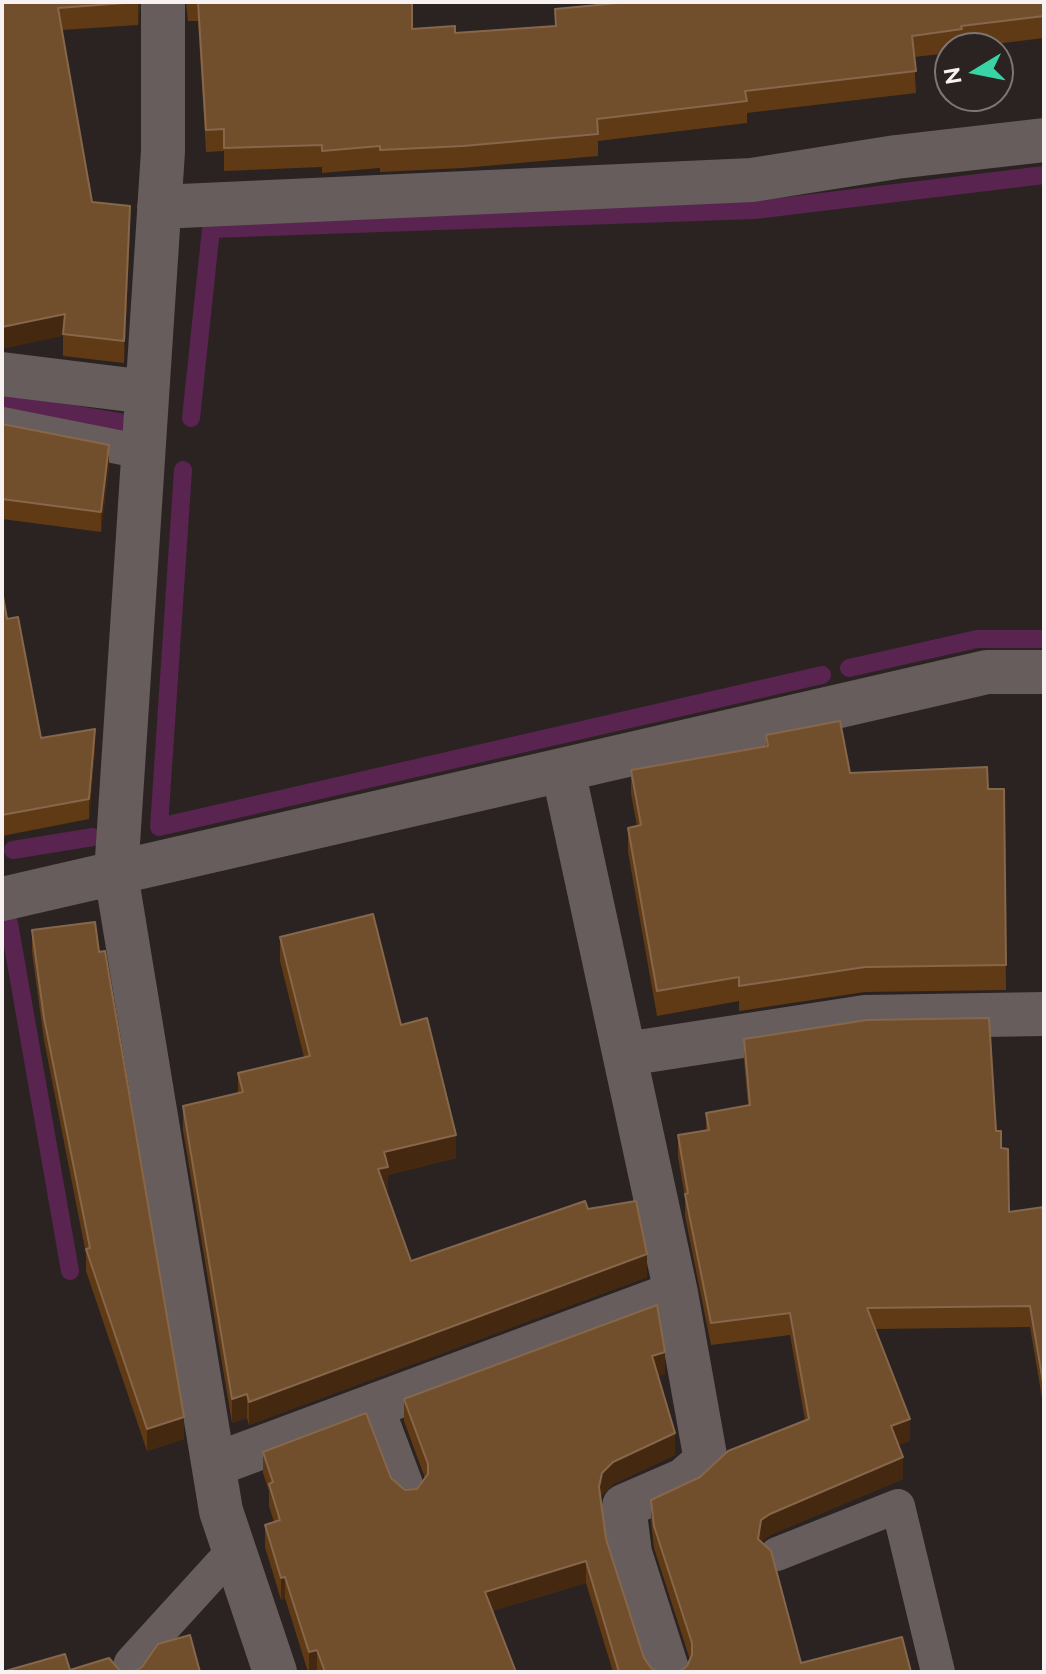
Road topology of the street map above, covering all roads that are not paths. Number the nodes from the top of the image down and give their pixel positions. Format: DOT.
graph roads {
  1 [pos="163,2"];
  2 [pos="1044,140"];
  3 [pos="159,207"];
  4 [pos="2,374"];
  5 [pos="147,392"];
  6 [pos="2,424"];
  7 [pos="143,452"];
  8 [pos="1044,672"];
  9 [pos="563,770"];
  10 [pos="116,874"];
  11 [pos="2,899"];
  12 [pos="1044,1014"];
  13 [pos="626,1054"];
  14 [pos="676,1293"];
  15 [pos="376,1404"];
  16 [pos="214,1465"];
  17 [pos="409,1492"];
  18 [pos="234,1550"];
  19 [pos="777,1554"];
  20 [pos="128,1672"];
  21 [pos="275,1672"];
  22 [pos="668,1672"];
  23 [pos="938,1672"];
  1 -- 3 [label="street"];
  2 -- 3 [label="street"];
  3 -- 5 [label="street"];
  4 -- 5 [label="street"];
  5 -- 7 [label="street"];
  6 -- 7 [label="lane"];
  7 -- 10 [label="street"];
  8 -- 9 [label="street"];
  9 -- 10 [label="street"];
  9 -- 13 [label="street"];
  10 -- 11 [label="street"];
  10 -- 16 [label="street"];
  12 -- 13 [label="street"];
  13 -- 14 [label="street"];
  14 -- 15 [label="street"];
  14 -- 22 [label="street"];
  15 -- 16 [label="street"];
  15 -- 17 [label="lane"];
  16 -- 18 [label="street"];
  18 -- 20 [label="lane"];
  18 -- 21 [label="street"];
  19 -- 23 [label="lane"];
}
